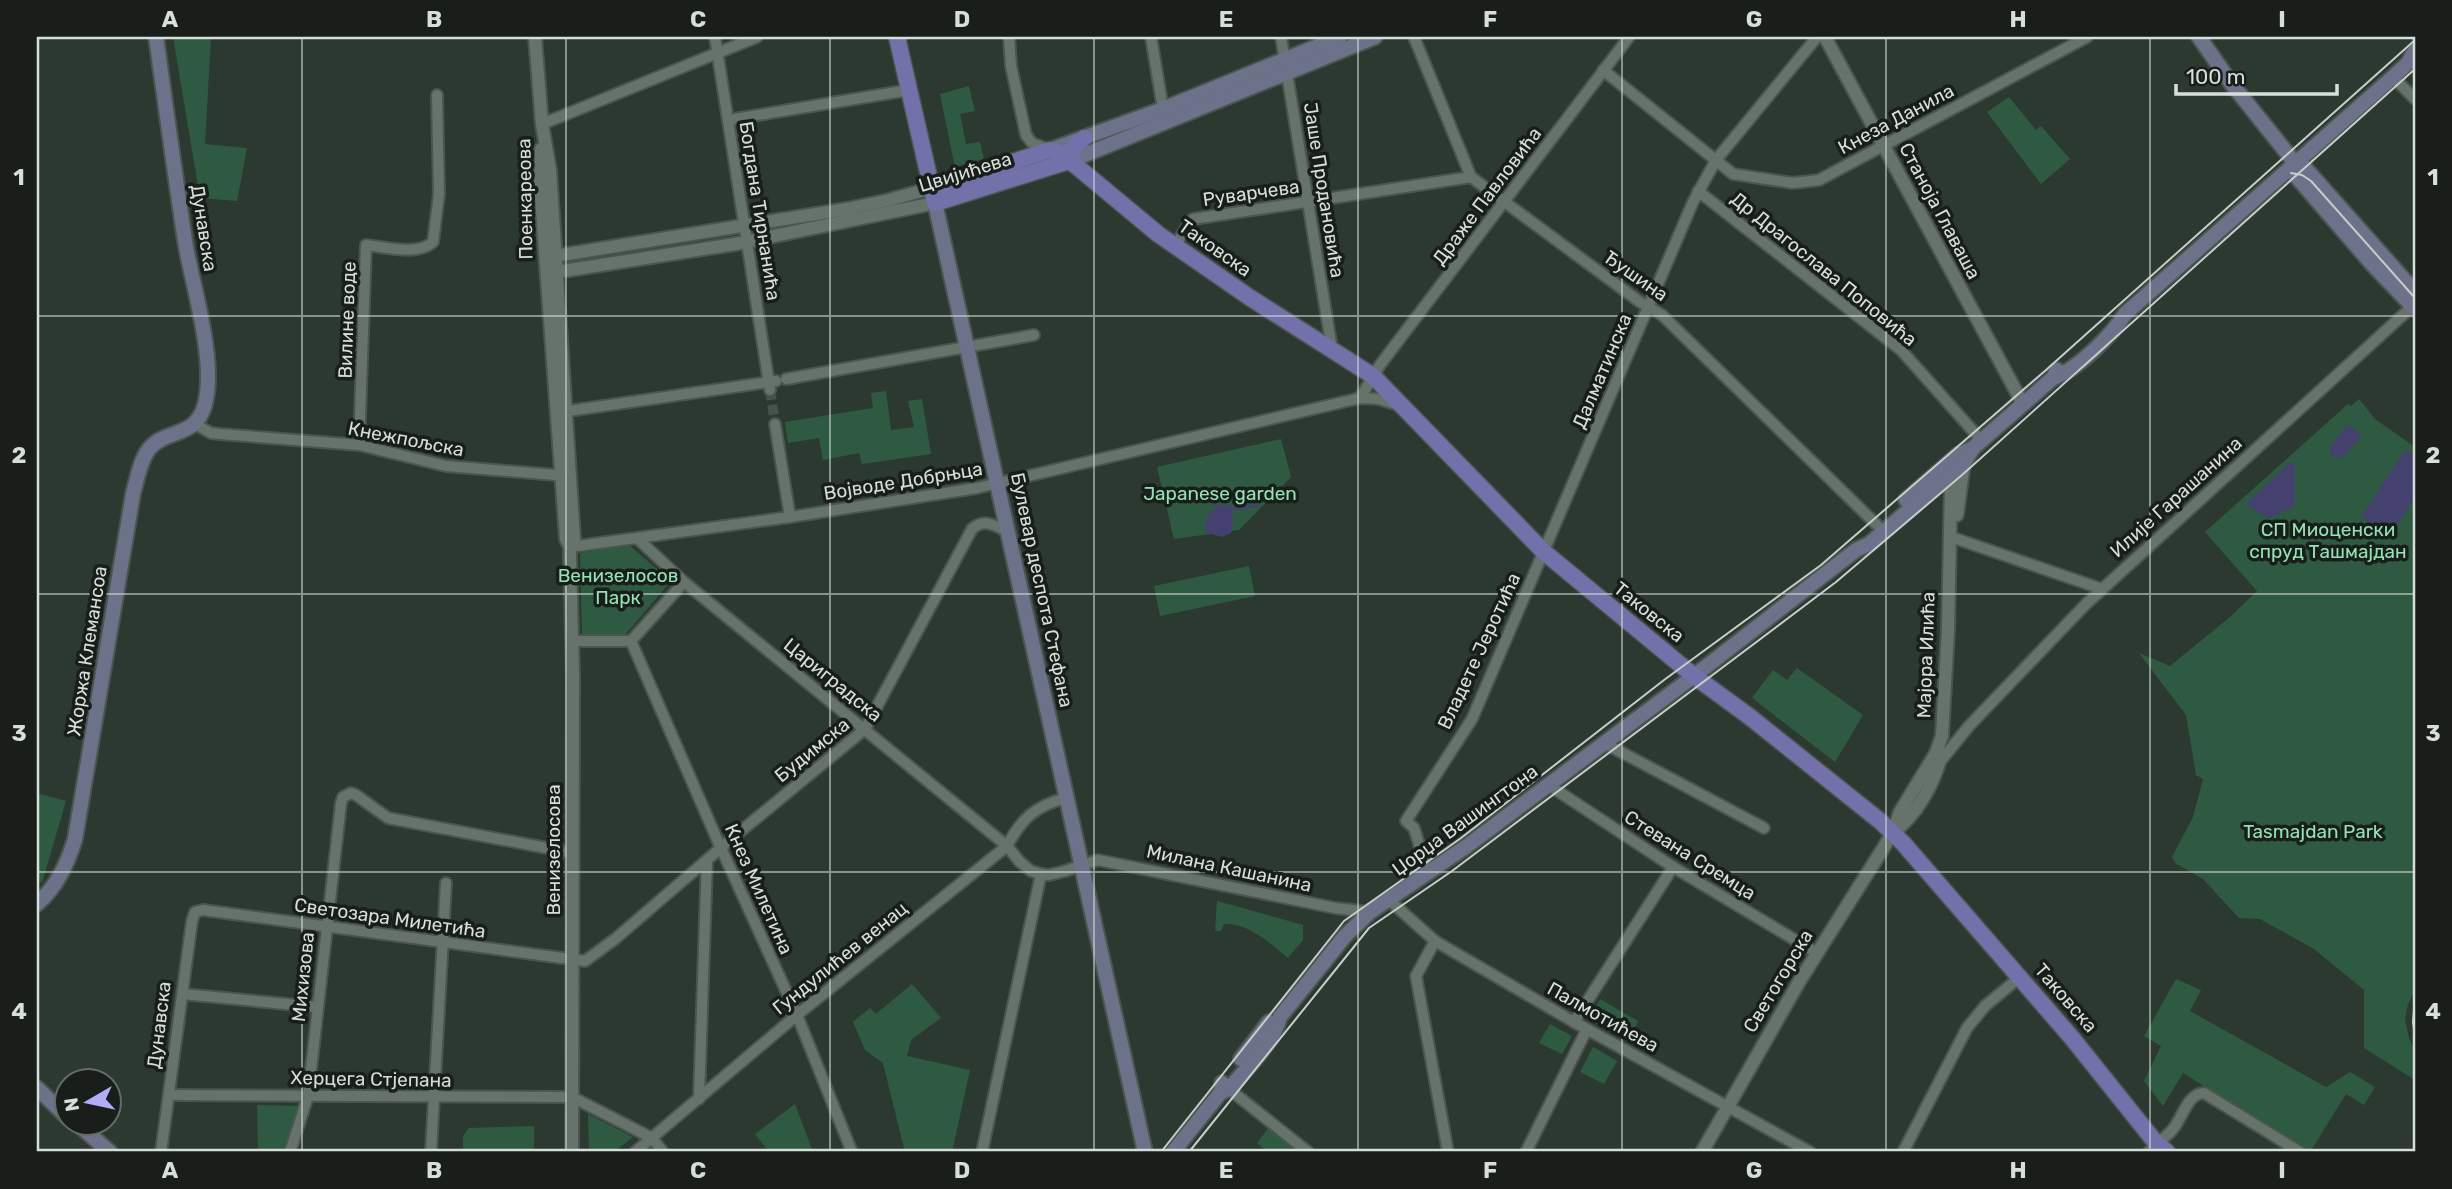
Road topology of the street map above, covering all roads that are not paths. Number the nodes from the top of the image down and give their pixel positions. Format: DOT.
graph roads {
  1 [pos="156,37"];
  2 [pos="536,37"];
  3 [pos="757,37"];
  4 [pos="897,37"];
  5 [pos="1009,37"];
  6 [pos="1151,37"];
  7 [pos="1281,37"];
  8 [pos="1340,37"];
  9 [pos="1375,37"];
  10 [pos="1415,37"];
  11 [pos="1629,37"];
  12 [pos="1817,37"];
  13 [pos="1825,37"];
  14 [pos="2087,37"];
  15 [pos="2199,37"];
  16 [pos="716,46"];
  17 [pos="2413,58"];
  18 [pos="1285,66"];
  19 [pos="1603,70"];
  20 [pos="2393,77"];
  21 [pos="909,89"];
  22 [pos="437,95"];
  23 [pos="2415,99"];
  24 [pos="1163,109"];
  25 [pos="728,120"];
  26 [pos="542,124"];
  27 [pos="1084,138"];
  28 [pos="1883,146"];
  29 [pos="1050,150"];
  30 [pos="1072,160"];
  31 [pos="1716,160"];
  32 [pos="2295,163"];
  33 [pos="1471,177"];
  34 [pos="1698,191"];
  35 [pos="933,195"];
  36 [pos="1309,202"];
  37 [pos="1504,202"];
  38 [pos="745,226"];
  39 [pos="747,242"];
  40 [pos="1175,246"];
  41 [pos="551,256"];
  42 [pos="552,272"];
  43 [pos="2415,303"];
  44 [pos="1648,307"];
  45 [pos="1034,335"];
  46 [pos="967,349"];
  47 [pos="1332,349"];
  48 [pos="1373,376"];
  49 [pos="775,383"];
  50 [pos="1360,398"];
  51 [pos="2023,404"];
  52 [pos="1404,408"];
  53 [pos="562,412"];
  54 [pos="195,424"];
  55 [pos="775,424"];
  56 [pos="1977,444"];
  57 [pos="359,445"];
  58 [pos="1964,463"];
  59 [pos="1952,473"];
  60 [pos="566,476"];
  61 [pos="997,483"];
  62 [pos="790,517"];
  63 [pos="1877,525"];
  64 [pos="1008,532"];
  65 [pos="1954,538"];
  66 [pos="638,539"];
  67 [pos="570,547"];
  68 [pos="1856,550"];
  69 [pos="1545,551"];
  70 [pos="1949,574"];
  71 [pos="684,582"];
  72 [pos="2102,589"];
  73 [pos="572,641"];
  74 [pos="631,641"];
  75 [pos="1694,676"];
  76 [pos="1969,726"];
  77 [pos="866,729"];
  78 [pos="1942,734"];
  79 [pos="1604,743"];
  80 [pos="1939,764"];
  81 [pos="1547,784"];
  82 [pos="1066,798"];
  83 [pos="1764,828"];
  84 [pos="1893,832"];
  85 [pos="1007,846"];
  86 [pos="721,848"];
  87 [pos="573,853"];
  88 [pos="707,860"];
  89 [pos="1081,866"];
  90 [pos="1673,867"];
  91 [pos="1428,873"];
  92 [pos="1041,874"];
  93 [pos="446,883"];
  94 [pos="1389,900"];
  95 [pos="37,904"];
  96 [pos="203,910"];
  97 [pos="1370,912"];
  98 [pos="326,927"];
  99 [pos="1435,940"];
  100 [pos="442,943"];
  101 [pos="1817,953"];
  102 [pos="573,960"];
  103 [pos="2020,977"];
  104 [pos="183,994"];
  105 [pos="317,1007"];
  106 [pos="797,1014"];
  107 [pos="1574,1022"];
  108 [pos="1587,1029"];
  109 [pos="37,1088"];
  110 [pos="1225,1090"];
  111 [pos="169,1095"];
  112 [pos="308,1096"];
  113 [pos="572,1097"];
  114 [pos="435,1098"];
  115 [pos="699,1099"];
  116 [pos="52,1102"];
  117 [pos="1727,1105"];
  118 [pos="91,1136"];
  119 [pos="652,1138"];
  120 [pos="2158,1150"];
  121 [pos="110,1152"];
  122 [pos="161,1152"];
  123 [pos="290,1152"];
  124 [pos="431,1152"];
  125 [pos="572,1152"];
  126 [pos="635,1152"];
  127 [pos="663,1152"];
  128 [pos="852,1152"];
  129 [pos="982,1152"];
  130 [pos="1144,1152"];
  131 [pos="1173,1152"];
  132 [pos="1308,1152"];
  133 [pos="1448,1152"];
  134 [pos="1526,1152"];
  135 [pos="1702,1152"];
  136 [pos="1810,1152"];
  137 [pos="1903,1152"];
  138 [pos="2300,1152"];
  1 -- 54 [label="main road, Дунавска"];
  2 -- 26 [label="street, Поенкареова"];
  3 -- 16 [label="street"];
  4 -- 21 [label="main road, Булевар деспота Стефана"];
  5 -- 29 [label="street"];
  6 -- 24 [label="street"];
  7 -- 18 [label="street, Јаше Продановића"];
  8 -- 18 [label="main road, Цвијићева"];
  9 -- 18 [label="main road, Цвијићева"];
  10 -- 33 [label="street"];
  11 -- 19 [label="street, Драже Павловића"];
  12 -- 31 [label="street, Далматинска"];
  13 -- 28 [label="street, Станоја Главаша"];
  14 -- 28 [label="street, Кнеза Данила"];
  15 -- 32 [label="main road"];
  16 -- 25 [label="street, Богдана Тирнанића"];
  16 -- 26 [label="street"];
  17 -- 20 [label="main road"];
  18 -- 24 [label="main road, Цвијићева"];
  18 -- 30 [label="main road, Цвијићева"];
  18 -- 36 [label="street, Јаше Продановића"];
  19 -- 31 [label="street, Кнеза Данила"];
  19 -- 37 [label="street, Драже Павловића"];
  20 -- 23 [label="street"];
  20 -- 32 [label="main road"];
  21 -- 25 [label="street"];
  21 -- 35 [label="main road, Булевар деспота Стефана"];
  22 -- 57 [label="street, Вилине воде"];
  24 -- 27 [label="main road, Цвијићева"];
  25 -- 38 [label="street, Богдана Тирнанића"];
  26 -- 41 [label="street, Поенкареова"];
  27 -- 29 [label="main road, Цвијићева"];
  27 -- 30 [label="main road"];
  28 -- 31 [label="street, Кнеза Данила"];
  28 -- 51 [label="street, Станоја Главаша"];
  29 -- 30 [label="main road, Таковска"];
  29 -- 35 [label="main road, Цвијићева"];
  30 -- 35 [label="main road, Цвијићева"];
  30 -- 40 [label="main road, Таковска"];
  31 -- 34 [label="street, Далматинска"];
  32 -- 43 [label="main road"];
  32 -- 51 [label="main road"];
  33 -- 36 [label="street, Руварчева"];
  33 -- 37 [label="street, Ђушина"];
  34 -- 44 [label="street, Далматинска"];
  34 -- 56 [label="street, Др Драгослава Поповића"];
  35 -- 38 [label="street, Цвијићева"];
  35 -- 39 [label="street, Цвијићева"];
  35 -- 46 [label="main road, Булевар деспота Стефана"];
  36 -- 40 [label="street, Руварчева"];
  36 -- 47 [label="street, Јаше Продановића"];
  37 -- 44 [label="street, Ђушина"];
  37 -- 48 [label="street, Драже Павловића"];
  38 -- 39 [label="street, Богдана Тирнанића"];
  38 -- 41 [label="street, Цвијићева"];
  39 -- 42 [label="street, Цвијићева"];
  39 -- 49 [label="street, Богдана Тирнанића"];
  40 -- 47 [label="main road, Таковска"];
  41 -- 42 [label="street, Поенкареова"];
  42 -- 53 [label="street, Венизелосова"];
  43 -- 72 [label="street, Илије Гарашанина"];
  44 -- 63 [label="street, Ђушина"];
  44 -- 69 [label="street, Далматинска"];
  45 -- 46 [label="street"];
  46 -- 49 [label="street"];
  46 -- 61 [label="main road, Булевар деспота Стефана"];
  47 -- 48 [label="main road, Таковска"];
  48 -- 50 [label="street"];
  48 -- 52 [label="main road, Таковска"];
  49 -- 53 [label="street"];
  50 -- 52 [label="street, Војводе Добрњца"];
  50 -- 61 [label="street, Војводе Добрњца"];
  51 -- 56 [label="main road"];
  52 -- 69 [label="main road, Таковска"];
  53 -- 60 [label="street, Венизелосова"];
  54 -- 57 [label="street, Кнежпољска"];
  54 -- 95 [label="main road, Жоржа Клемансоа"];
  55 -- 62 [label="street"];
  56 -- 58 [label="main road"];
  56 -- 59 [label="street"];
  56 -- 63 [label="main road"];
  57 -- 60 [label="street, Кнежпољска"];
  58 -- 59 [label="main road"];
  58 -- 65 [label="street, Мајора Илића"];
  59 -- 68 [label="main road"];
  59 -- 70 [label="street, Мајора Илића"];
  60 -- 67 [label="street, Венизелосова"];
  61 -- 62 [label="street, Војводе Добрњца"];
  61 -- 64 [label="main road, Булевар деспота Стефана"];
  62 -- 66 [label="street, Војводе Добрњца"];
  63 -- 68 [label="main road"];
  64 -- 77 [label="street, Будимска"];
  64 -- 82 [label="main road, Булевар деспота Стефана"];
  65 -- 70 [label="street, Мајора Илића"];
  65 -- 72 [label="street"];
  66 -- 67 [label="street, Војводе Добрњца"];
  66 -- 71 [label="street, Цариградска"];
  67 -- 73 [label="street, Венизелосова"];
  68 -- 75 [label="main road, Џорџа Вашингтона"];
  69 -- 75 [label="main road, Таковска"];
  69 -- 91 [label="street, Владете Јеротића"];
  70 -- 78 [label="street, Мајора Илића"];
  71 -- 74 [label="street"];
  71 -- 77 [label="street, Цариградска"];
  72 -- 76 [label="street, Илије Гарашанина"];
  73 -- 74 [label="street"];
  73 -- 87 [label="street, Венизелосова"];
  74 -- 86 [label="street, Кнез Милетина"];
  75 -- 79 [label="main road, Џорџа Вашингтона"];
  75 -- 84 [label="main road, Таковска"];
  76 -- 78 [label="street"];
  76 -- 80 [label="street, Илије Гарашанина"];
  77 -- 85 [label="street, Цариградска"];
  77 -- 86 [label="street, Будимска"];
  78 -- 80 [label="street, Илије Гарашанина"];
  78 -- 84 [label="street"];
  79 -- 81 [label="main road, Џорџа Вашингтона"];
  79 -- 83 [label="street"];
  80 -- 84 [label="street, Илије Гарашанина"];
  81 -- 90 [label="street, Стевана Сремца"];
  81 -- 91 [label="main road, Џорџа Вашингтона"];
  82 -- 85 [label="street, Гундулићев венац"];
  82 -- 89 [label="main road, Булевар деспота Стефана"];
  84 -- 101 [label="street, Светогорска"];
  84 -- 103 [label="main road, Таковска"];
  85 -- 92 [label="street, Цариградска"];
  85 -- 106 [label="street, Гундулићев венац"];
  86 -- 88 [label="street, Будимска"];
  86 -- 106 [label="street, Кнез Милетина"];
  87 -- 98 [label="street, Михизова"];
  87 -- 102 [label="street, Венизелосова"];
  88 -- 102 [label="street, Будимска"];
  88 -- 115 [label="street"];
  89 -- 92 [label="street, Милана Кашанина"];
  89 -- 97 [label="street, Милана Кашанина"];
  89 -- 130 [label="main road, Булевар деспота Стефана"];
  90 -- 101 [label="street, Стевана Сремца"];
  90 -- 107 [label="street"];
  91 -- 94 [label="main road, Џорџа Вашингтона"];
  92 -- 129 [label="street"];
  93 -- 100 [label="street"];
  94 -- 97 [label="main road, Џорџа Вашингтона"];
  94 -- 99 [label="street, Палмотићева"];
  96 -- 98 [label="street, Светозара Милетића"];
  96 -- 104 [label="street, Дунавска"];
  97 -- 110 [label="main road, Џорџа Вашингтона"];
  98 -- 100 [label="street, Светозара Милетића"];
  98 -- 105 [label="street, Михизова"];
  99 -- 107 [label="street, Палмотићева"];
  99 -- 133 [label="street"];
  100 -- 102 [label="street, Светозара Милетића"];
  100 -- 114 [label="street"];
  101 -- 117 [label="street, Светогорска"];
  102 -- 113 [label="street, Венизелосова"];
  103 -- 120 [label="main road, Таковска"];
  103 -- 137 [label="street"];
  104 -- 105 [label="street"];
  104 -- 111 [label="street, Дунавска"];
  105 -- 112 [label="street, Михизова"];
  106 -- 115 [label="street, Гундулићев венац"];
  106 -- 128 [label="street, Кнез Милетина"];
  107 -- 108 [label="street, Палмотићева"];
  108 -- 117 [label="street, Палмотићева"];
  108 -- 134 [label="street"];
  109 -- 116 [label="main road"];
  110 -- 131 [label="main road, Џорџа Вашингтона"];
  110 -- 132 [label="street"];
  111 -- 112 [label="street, Херцега Стјепана"];
  111 -- 122 [label="street, Дунавска"];
  112 -- 114 [label="street, Херцега Стјепана"];
  112 -- 123 [label="street, Михизова"];
  113 -- 114 [label="street, Херцега Стјепана"];
  113 -- 119 [label="street"];
  113 -- 125 [label="street, Венизелосова"];
  114 -- 124 [label="street"];
  115 -- 119 [label="street, Гундулићев венац"];
  117 -- 135 [label="street, Светогорска"];
  117 -- 136 [label="street, Палмотићева"];
  118 -- 121 [label="main road"];
  119 -- 126 [label="street, Гундулићев венац"];
  119 -- 127 [label="street"];
  120 -- 138 [label="street"];
}
